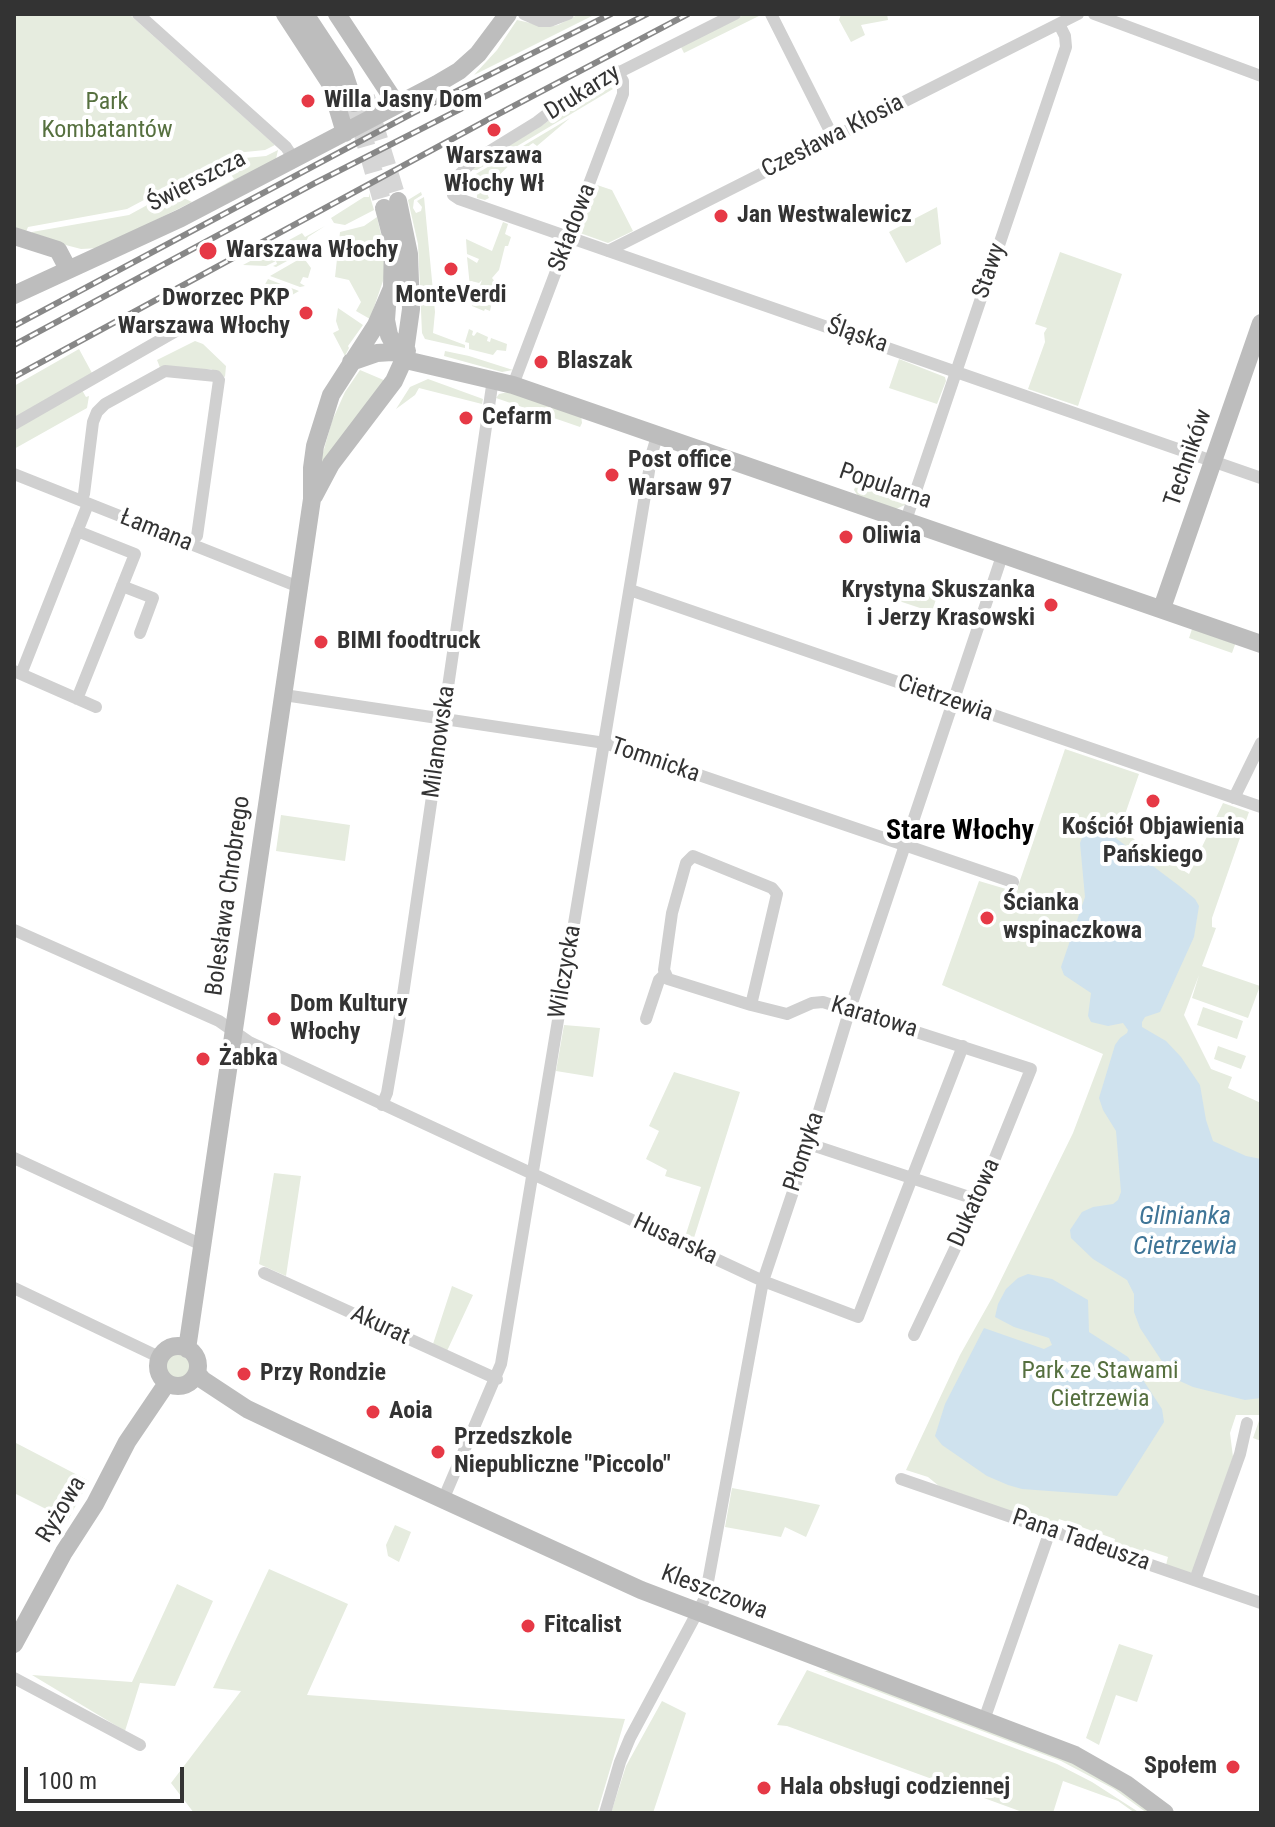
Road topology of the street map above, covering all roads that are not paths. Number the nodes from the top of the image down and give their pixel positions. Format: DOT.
graph roads {
  1 [pos="138,14"];
  2 [pos="285,14"];
  3 [pos="305,14"];
  4 [pos="318,14"];
  5 [pos="337,14"];
  6 [pos="508,14"];
  7 [pos="524,14"];
  8 [pos="568,14"];
  9 [pos="735,14"];
  10 [pos="771,14"];
  11 [pos="1078,14"];
  12 [pos="1094,14"];
  13 [pos="1059,24"];
  14 [pos="617,71"];
  15 [pos="1261,76"];
  16 [pos="397,105"];
  17 [pos="345,133"];
  18 [pos="833,137"];
  19 [pos="294,159"];
  20 [pos="453,195"];
  21 [pos="14,236"];
  22 [pos="570,237"];
  23 [pos="608,251"];
  24 [pos="68,269"];
  25 [pos="14,295"];
  26 [pos="388,303"];
  27 [pos="1261,323"];
  28 [pos="176,331"];
  29 [pos="402,354"];
  30 [pos="351,362"];
  31 [pos="957,370"];
  32 [pos="493,379"];
  33 [pos="513,385"];
  34 [pos="14,424"];
  35 [pos="658,433"];
  36 [pos="1213,461"];
  37 [pos="14,474"];
  38 [pos="1261,478"];
  39 [pos="86,499"];
  40 [pos="312,499"];
  41 [pos="906,520"];
  42 [pos="77,531"];
  43 [pos="197,536"];
  44 [pos="1003,553"];
  45 [pos="122,586"];
  46 [pos="299,587"];
  47 [pos="630,590"];
  48 [pos="1162,608"];
  49 [pos="140,633"];
  50 [pos="1261,644"];
  51 [pos="18,673"];
  52 [pos="284,695"];
  53 [pos="77,699"];
  54 [pos="954,702"];
  55 [pos="96,707"];
  56 [pos="443,717"];
  57 [pos="605,743"];
  58 [pos="1261,743"];
  59 [pos="1234,798"];
  60 [pos="1261,807"];
  61 [pos="904,847"];
  62 [pos="1013,882"];
  63 [pos="14,930"];
  64 [pos="668,978"];
  65 [pos="751,1005"];
  66 [pos="850,1009"];
  67 [pos="646,1019"];
  68 [pos="234,1032"];
  69 [pos="963,1046"];
  70 [pos="1031,1069"];
  71 [pos="382,1105"];
  72 [pos="809,1144"];
  73 [pos="14,1158"];
  74 [pos="532,1173"];
  75 [pos="913,1177"];
  76 [pos="978,1200"];
  77 [pos="202,1245"];
  78 [pos="264,1273"];
  79 [pos="763,1281"];
  80 [pos="14,1288"];
  81 [pos="914,1335"];
  82 [pos="175,1366"];
  83 [pos="497,1379"];
  84 [pos="1247,1423"];
  85 [pos="901,1479"];
  86 [pos="443,1500"];
  87 [pos="1050,1531"];
  88 [pos="1195,1580"];
  89 [pos="1261,1603"];
  90 [pos="698,1613"];
  91 [pos="14,1644"];
  92 [pos="14,1678"];
  93 [pos="984,1720"];
  94 [pos="140,1745"];
  95 [pos="605,1813"];
  96 [pos="1165,1813"];
  1 -- 19 [label="street"];
  2 -- 17 [label="main road"];
  3 -- 4 [label="main road"];
  5 -- 16 [label="main road"];
  6 -- 16 [label="main road, Świerszcza"];
  7 -- 8 [label="street"];
  9 -- 14 [label="street, Drukarzy"];
  10 -- 18 [label="street"];
  11 -- 13 [label="street, Czesława Kłosia"];
  12 -- 15 [label="street"];
  13 -- 18 [label="street, Czesława Kłosia"];
  13 -- 31 [label="street, Stawy"];
  14 -- 20 [label="street, Drukarzy"];
  14 -- 22 [label="street, Składowa"];
  16 -- 17 [label="main road, Świerszcza"];
  17 -- 19 [label="main road, Świerszcza"];
  18 -- 23 [label="street, Czesława Kłosia"];
  19 -- 24 [label="main road, Świerszcza"];
  20 -- 22 [label="street, Śląska"];
  21 -- 24 [label="main road"];
  22 -- 23 [label="street, Śląska"];
  22 -- 33 [label="street, Składowa"];
  23 -- 31 [label="street, Śląska"];
  24 -- 25 [label="main road, Świerszcza"];
  26 -- 29 [label="main road"];
  26 -- 29 [label="main road, Bolesława Chrobrego"];
  26 -- 30 [label="main road, Bolesława Chrobrego"];
  27 -- 36 [label="main road, Techników"];
  28 -- 34 [label="street"];
  29 -- 30 [label="main road, Popularna"];
  29 -- 32 [label="main road, Popularna"];
  29 -- 40 [label="main road, Bolesława Chrobrego"];
  30 -- 40 [label="main road, Bolesława Chrobrego"];
  31 -- 36 [label="street, Śląska"];
  31 -- 41 [label="street, Stawy"];
  32 -- 33 [label="main road, Popularna"];
  32 -- 56 [label="street, Milanowska"];
  33 -- 35 [label="main road, Popularna"];
  35 -- 41 [label="main road, Popularna"];
  35 -- 47 [label="street, Wilczycka"];
  36 -- 38 [label="street, Śląska"];
  36 -- 48 [label="main road, Techników"];
  37 -- 39 [label="street, Łamana"];
  39 -- 42 [label="street"];
  39 -- 43 [label="street"];
  39 -- 46 [label="street, Łamana"];
  40 -- 46 [label="main road, Bolesława Chrobrego"];
  41 -- 44 [label="main road, Popularna"];
  42 -- 45 [label="street"];
  42 -- 51 [label="street"];
  44 -- 48 [label="main road, Popularna"];
  44 -- 54 [label="street, Płomyka"];
  45 -- 49 [label="street"];
  45 -- 53 [label="street"];
  46 -- 52 [label="main road, Bolesława Chrobrego"];
  47 -- 54 [label="street, Cietrzewia"];
  47 -- 57 [label="street, Wilczycka"];
  48 -- 50 [label="main road, Popularna"];
  51 -- 53 [label="street"];
  52 -- 56 [label="street, Tomnicka"];
  52 -- 68 [label="main road, Bolesława Chrobrego"];
  53 -- 55 [label="street"];
  54 -- 59 [label="street, Cietrzewia"];
  54 -- 61 [label="street, Płomyka"];
  56 -- 57 [label="street, Tomnicka"];
  56 -- 71 [label="street, Milanowska"];
  57 -- 61 [label="street, Tomnicka"];
  57 -- 74 [label="street, Wilczycka"];
  58 -- 59 [label="street"];
  59 -- 60 [label="street, Cietrzewia"];
  61 -- 62 [label="street, Tomnicka"];
  61 -- 66 [label="street, Płomyka"];
  63 -- 68 [label="street, Husarska"];
  64 -- 65 [label="street, Karatowa"];
  64 -- 65 [label="street"];
  64 -- 67 [label="street"];
  65 -- 66 [label="street, Karatowa"];
  66 -- 69 [label="street, Karatowa"];
  66 -- 72 [label="street, Płomyka"];
  68 -- 71 [label="street, Husarska"];
  68 -- 77 [label="main road, Bolesława Chrobrego"];
  69 -- 70 [label="street, Karatowa"];
  69 -- 75 [label="street, Husarska"];
  70 -- 76 [label="street, Dukatowa"];
  71 -- 74 [label="street, Husarska"];
  72 -- 75 [label="street"];
  72 -- 79 [label="street, Płomyka"];
  73 -- 77 [label="street"];
  74 -- 79 [label="street, Husarska"];
  74 -- 83 [label="street, Wilczycka"];
  75 -- 76 [label="street"];
  75 -- 79 [label="street, Husarska"];
  76 -- 81 [label="street, Dukatowa"];
  77 -- 82 [label="main road, Bolesława Chrobrego"];
  78 -- 83 [label="street, Akurat"];
  79 -- 90 [label="street, Płomyka"];
  80 -- 82 [label="street"];
  82 -- 86 [label="main road, Kleszczowa"];
  82 -- 91 [label="main road, Ryżowa"];
  83 -- 86 [label="street, Wilczycka"];
  84 -- 88 [label="street"];
  85 -- 87 [label="street, Pana Tadeusza"];
  86 -- 90 [label="main road, Kleszczowa"];
  87 -- 88 [label="street, Pana Tadeusza"];
  87 -- 93 [label="street"];
  88 -- 89 [label="street, Pana Tadeusza"];
  90 -- 93 [label="main road, Kleszczowa"];
  90 -- 95 [label="street, Płomyka"];
  92 -- 94 [label="street"];
  93 -- 96 [label="main road, Kleszczowa"];
}
